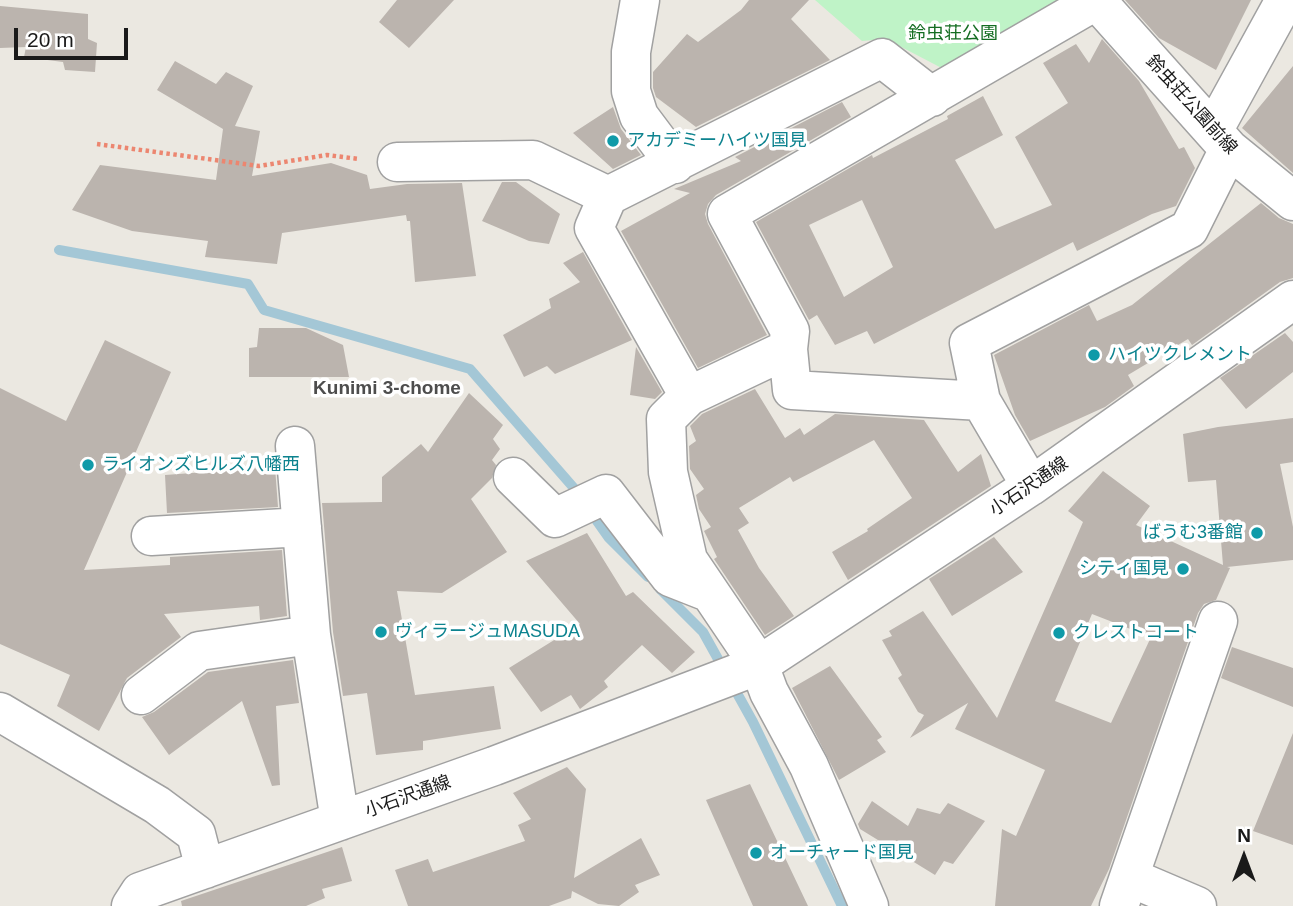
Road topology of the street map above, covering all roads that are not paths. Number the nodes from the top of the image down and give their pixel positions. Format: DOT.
graph roads {
  1 [pos="640,0"];
  2 [pos="1096,0"];
  3 [pos="1285,0"];
  4 [pos="932,97"];
  5 [pos="1221,140"];
  6 [pos="397,162"];
  7 [pos="675,164"];
  8 [pos="608,196"];
  9 [pos="1293,201"];
  10 [pos="1293,300"];
  11 [pos="788,349"];
  12 [pos="689,396"];
  13 [pos="981,401"];
  14 [pos="295,446"];
  15 [pos="513,477"];
  16 [pos="1031,486"];
  17 [pos="302,527"];
  18 [pos="151,536"];
  19 [pos="710,593"];
  20 [pos="1218,621"];
  21 [pos="311,635"];
  22 [pos="759,665"];
  23 [pos="141,695"];
  24 [pos="0,712"];
  25 [pos="340,821"];
  26 [pos="205,869"];
  27 [pos="1124,892"];
  28 [pos="131,906"];
  29 [pos="870,906"];
  30 [pos="1197,906"];
  1 -- 7 [label="street"];
  2 -- 4 [label="street"];
  2 -- 5 [label="street, 鈴虫荘公園前線"];
  3 -- 5 [label="street"];
  4 -- 7 [label="street"];
  4 -- 11 [label="street"];
  5 -- 9 [label="street, 鈴虫荘公園前線"];
  5 -- 13 [label="street"];
  6 -- 8 [label="street"];
  7 -- 8 [label="street"];
  8 -- 12 [label="street"];
  10 -- 16 [label="street, 小石沢通線"];
  11 -- 12 [label="street"];
  11 -- 13 [label="street"];
  12 -- 19 [label="street"];
  13 -- 16 [label="street"];
  14 -- 17 [label="street"];
  15 -- 19 [label="street"];
  16 -- 22 [label="street, 小石沢通線"];
  17 -- 18 [label="street"];
  17 -- 21 [label="street"];
  19 -- 22 [label="street"];
  20 -- 27 [label="street"];
  21 -- 23 [label="street"];
  21 -- 25 [label="street"];
  22 -- 25 [label="street, 小石沢通線"];
  22 -- 29 [label="street"];
  24 -- 26 [label="street"];
  25 -- 26 [label="street, 小石沢通線"];
  26 -- 28 [label="street, 小石沢通線"];
  27 -- 30 [label="street"];
}
